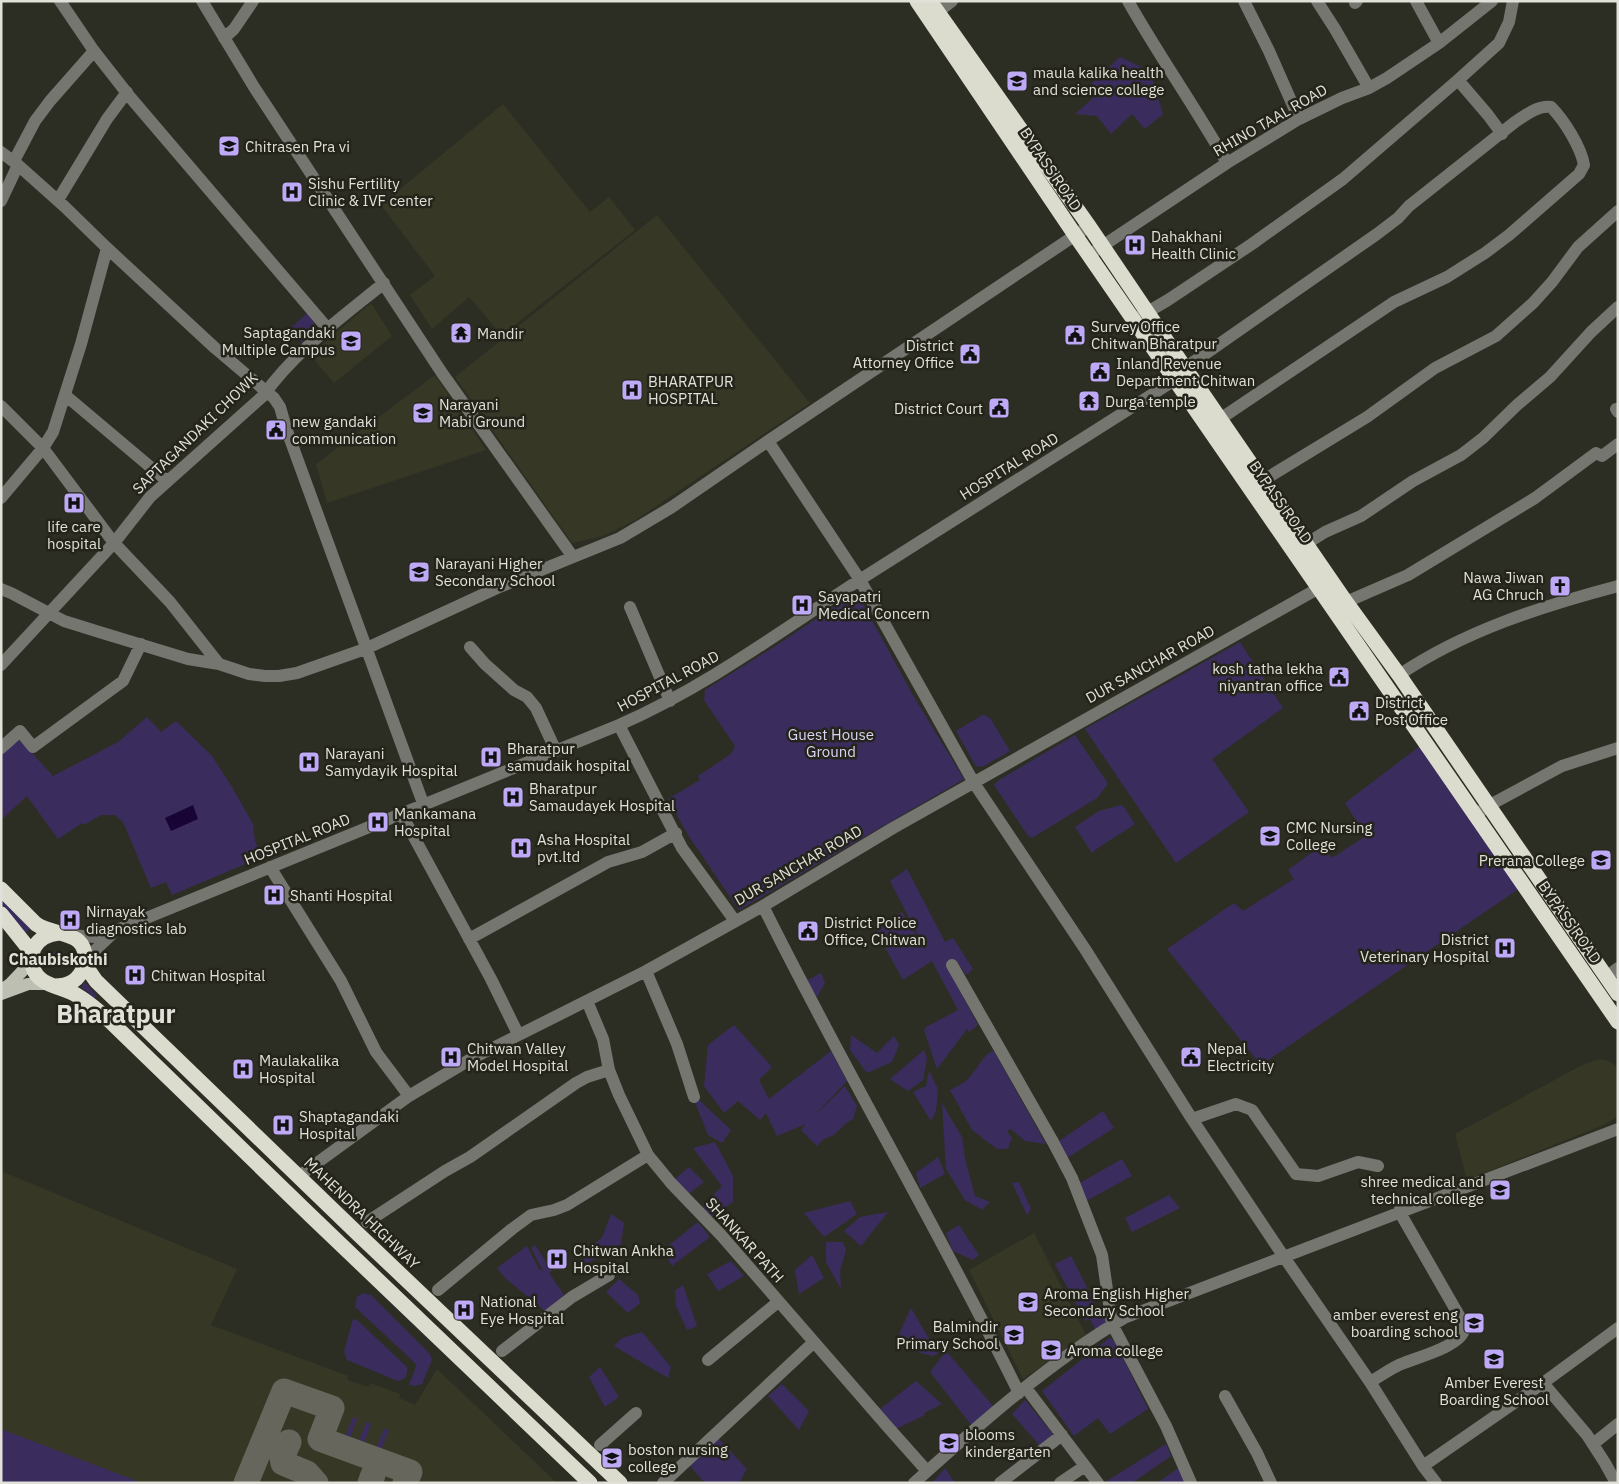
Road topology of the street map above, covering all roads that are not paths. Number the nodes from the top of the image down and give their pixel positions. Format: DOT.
graph roads {
  1 [pos="60,1"];
  2 [pos="202,1"];
  3 [pos="253,1"];
  4 [pos="916,1"];
  5 [pos="952,1"];
  6 [pos="1128,1"];
  7 [pos="1244,1"];
  8 [pos="1317,1"];
  9 [pos="1416,1"];
  10 [pos="1492,1"];
  11 [pos="1513,1"];
  12 [pos="934,7"];
  13 [pos="224,38"];
  14 [pos="1438,43"];
  15 [pos="94,52"];
  16 [pos="1458,80"];
  17 [pos="1369,88"];
  18 [pos="127,92"];
  19 [pos="1299,119"];
  20 [pos="1502,134"];
  21 [pos="1,152"];
  22 [pos="16,163"];
  23 [pos="1227,163"];
  24 [pos="58,200"];
  25 [pos="1,201"];
  26 [pos="1618,210"];
  27 [pos="1089,226"];
  28 [pos="1075,235"];
  29 [pos="107,248"];
  30 [pos="1096,251"];
  31 [pos="384,283"];
  32 [pos="1618,307"];
  33 [pos="1140,316"];
  34 [pos="328,329"];
  35 [pos="1180,373"];
  36 [pos="266,392"];
  37 [pos="66,395"];
  38 [pos="1,406"];
  39 [pos="1220,419"];
  40 [pos="768,441"];
  41 [pos="1618,444"];
  42 [pos="43,448"];
  43 [pos="1262,480"];
  44 [pos="167,481"];
  45 [pos="1,498"];
  46 [pos="114,543"];
  47 [pos="1306,544"];
  48 [pos="573,557"];
  49 [pos="860,580"];
  50 [pos="1617,587"];
  51 [pos="1319,588"];
  52 [pos="1,590"];
  53 [pos="1346,602"];
  54 [pos="630,607"];
  55 [pos="49,612"];
  56 [pos="141,644"];
  57 [pos="470,647"];
  58 [pos="365,649"];
  59 [pos="220,664"];
  60 [pos="1,665"];
  61 [pos="1399,675"];
  62 [pos="670,701"];
  63 [pos="619,725"];
  64 [pos="1,748"];
  65 [pos="1618,748"];
  66 [pos="556,751"];
  67 [pos="974,783"];
  68 [pos="424,806"];
  69 [pos="1488,806"];
  70 [pos="402,815"];
  71 [pos="1474,816"];
  72 [pos="676,833"];
  73 [pos="270,867"];
  74 [pos="1,890"];
  75 [pos="763,906"];
  76 [pos="1,914"];
  77 [pos="735,921"];
  78 [pos="117,930"];
  79 [pos="65,934"];
  80 [pos="469,939"];
  81 [pos="32,958"];
  82 [pos="85,962"];
  83 [pos="952,965"];
  84 [pos="646,971"];
  85 [pos="1612,973"];
  86 [pos="50,985"];
  87 [pos="1,992"];
  88 [pos="1618,994"];
  89 [pos="588,1001"];
  90 [pos="1618,1022"];
  91 [pos="518,1034"];
  92 [pos="609,1070"];
  93 [pos="409,1096"];
  94 [pos="694,1097"];
  95 [pos="1192,1119"];
  96 [pos="1618,1129"];
  97 [pos="648,1155"];
  98 [pos="1378,1166"];
  99 [pos="299,1176"];
  100 [pos="1399,1211"];
  101 [pos="367,1222"];
  102 [pos="1284,1258"];
  103 [pos="609,1275"];
  104 [pos="438,1290"];
  105 [pos="778,1302"];
  106 [pos="1112,1324"];
  107 [pos="1618,1328"];
  108 [pos="814,1342"];
  109 [pos="502,1351"];
  110 [pos="708,1360"];
  111 [pos="1370,1382"];
  112 [pos="1543,1383"];
  113 [pos="1022,1390"];
  114 [pos="1225,1396"];
  115 [pos="636,1413"];
  116 [pos="1618,1424"];
  117 [pos="1062,1435"];
  118 [pos="1593,1444"];
  119 [pos="600,1445"];
  120 [pos="1085,1466"];
  121 [pos="1423,1466"];
  122 [pos="927,1471"];
  123 [pos="590,1483"];
  124 [pos="620,1483"];
  125 [pos="663,1483"];
  126 [pos="914,1483"];
  127 [pos="1000,1483"];
  128 [pos="1060,1483"];
  129 [pos="1098,1483"];
  130 [pos="1191,1483"];
  131 [pos="1271,1483"];
  132 [pos="1436,1483"];
  133 [pos="1616,1483"];
  1 -- 15 [label="street"];
  2 -- 13 [label="street"];
  3 -- 13 [label="street"];
  4 -- 28 [label="highway, BYPASS ROAD"];
  5 -- 12 [label="street"];
  6 -- 23 [label="street"];
  7 -- 19 [label="street"];
  8 -- 17 [label="street"];
  9 -- 14 [label="street"];
  10 -- 14 [label="street, RHINO TAAL ROAD"];
  11 -- 16 [label="street"];
  12 -- 27 [label="highway, BYPASS ROAD"];
  13 -- 31 [label="street"];
  14 -- 17 [label="street, RHINO TAAL ROAD"];
  15 -- 18 [label="street"];
  15 -- 22 [label="street"];
  16 -- 20 [label="street"];
  16 -- 33 [label="street"];
  17 -- 19 [label="street, RHINO TAAL ROAD"];
  18 -- 24 [label="street"];
  18 -- 34 [label="street"];
  19 -- 23 [label="street, RHINO TAAL ROAD"];
  20 -- 35 [label="street, HOSPITAL ROAD"];
  20 -- 39 [label="street, HOSPITAL ROAD"];
  21 -- 22 [label="street"];
  22 -- 24 [label="street"];
  22 -- 25 [label="street"];
  23 -- 30 [label="street, RHINO TAAL ROAD"];
  24 -- 29 [label="street"];
  26 -- 43 [label="street"];
  27 -- 28 [label="street"];
  27 -- 30 [label="highway, BYPASS ROAD"];
  28 -- 30 [label="highway, BYPASS ROAD"];
  28 -- 40 [label="street"];
  29 -- 36 [label="street"];
  29 -- 37 [label="street"];
  30 -- 33 [label="highway, BYPASS ROAD"];
  31 -- 34 [label="street, SAPTAGANDAKI CHOWK"];
  31 -- 48 [label="street"];
  32 -- 47 [label="street"];
  33 -- 35 [label="highway, BYPASS ROAD"];
  34 -- 36 [label="street, SAPTAGANDAKI CHOWK"];
  35 -- 39 [label="highway, BYPASS ROAD"];
  35 -- 49 [label="street, HOSPITAL ROAD"];
  35 -- 51 [label="highway, BYPASS ROAD"];
  36 -- 44 [label="street, SAPTAGANDAKI CHOWK"];
  36 -- 58 [label="street"];
  37 -- 42 [label="street"];
  37 -- 44 [label="street"];
  38 -- 42 [label="street"];
  39 -- 43 [label="highway, BYPASS ROAD"];
  40 -- 48 [label="street"];
  40 -- 49 [label="street"];
  41 -- 53 [label="street"];
  42 -- 45 [label="street"];
  42 -- 46 [label="street"];
  43 -- 47 [label="highway, BYPASS ROAD"];
  44 -- 46 [label="street, SAPTAGANDAKI CHOWK"];
  46 -- 55 [label="street, SAPTAGANDAKI CHOWK"];
  46 -- 59 [label="street"];
  47 -- 53 [label="highway, BYPASS ROAD"];
  48 -- 58 [label="street"];
  49 -- 62 [label="street, HOSPITAL ROAD"];
  49 -- 67 [label="street"];
  50 -- 61 [label="street"];
  51 -- 67 [label="street, DUR SANCHAR ROAD"];
  51 -- 71 [label="highway, BYPASS ROAD"];
  52 -- 55 [label="street"];
  53 -- 61 [label="highway, BYPASS ROAD"];
  54 -- 62 [label="street"];
  55 -- 56 [label="street"];
  55 -- 60 [label="street, SAPTAGANDAKI CHOWK"];
  56 -- 59 [label="street"];
  56 -- 64 [label="street"];
  57 -- 66 [label="street"];
  58 -- 59 [label="street"];
  58 -- 68 [label="street"];
  61 -- 69 [label="highway, BYPASS ROAD"];
  62 -- 63 [label="street, HOSPITAL ROAD"];
  63 -- 66 [label="street, HOSPITAL ROAD"];
  63 -- 72 [label="street"];
  65 -- 69 [label="street"];
  66 -- 68 [label="street, HOSPITAL ROAD"];
  67 -- 75 [label="street, DUR SANCHAR ROAD"];
  67 -- 95 [label="street"];
  68 -- 70 [label="street, HOSPITAL ROAD"];
  69 -- 71 [label="street"];
  69 -- 85 [label="highway, BYPASS ROAD"];
  70 -- 73 [label="street, HOSPITAL ROAD"];
  70 -- 80 [label="street"];
  71 -- 90 [label="highway, BYPASS ROAD"];
  72 -- 77 [label="street"];
  72 -- 80 [label="street"];
  73 -- 78 [label="street, HOSPITAL ROAD"];
  73 -- 93 [label="street"];
  74 -- 79 [label="highway"];
  75 -- 77 [label="street, DUR SANCHAR ROAD"];
  75 -- 113 [label="street"];
  76 -- 81 [label="highway"];
  77 -- 84 [label="street, DUR SANCHAR ROAD"];
  78 -- 79 [label="street, HOSPITAL ROAD"];
  78 -- 82 [label="street, HOSPITAL ROAD"];
  79 -- 81 [label="highway"];
  79 -- 82 [label="highway, MAHENDRA HIGHWAY"];
  80 -- 91 [label="street"];
  81 -- 86 [label="highway"];
  81 -- 87 [label="main road"];
  82 -- 86 [label="highway"];
  82 -- 99 [label="highway, MAHENDRA HIGHWAY"];
  83 -- 106 [label="street"];
  84 -- 89 [label="street, DUR SANCHAR ROAD"];
  84 -- 94 [label="street"];
  85 -- 88 [label="highway, BYPASS ROAD"];
  86 -- 87 [label="main road"];
  86 -- 123 [label="highway"];
  89 -- 91 [label="street, DUR SANCHAR ROAD"];
  89 -- 92 [label="street, SHANKAR PATH"];
  91 -- 93 [label="street, DUR SANCHAR ROAD"];
  92 -- 97 [label="street, SHANKAR PATH"];
  92 -- 101 [label="street"];
  93 -- 99 [label="street, DUR SANCHAR ROAD"];
  95 -- 98 [label="street"];
  95 -- 102 [label="street"];
  96 -- 100 [label="street"];
  97 -- 104 [label="street"];
  97 -- 105 [label="street, SHANKAR PATH"];
  99 -- 124 [label="highway, MAHENDRA HIGHWAY"];
  100 -- 102 [label="street"];
  100 -- 111 [label="street"];
  102 -- 106 [label="street"];
  102 -- 111 [label="street"];
  103 -- 109 [label="street"];
  105 -- 108 [label="street, SHANKAR PATH"];
  105 -- 110 [label="street"];
  106 -- 113 [label="street"];
  106 -- 130 [label="street"];
  107 -- 112 [label="street"];
  108 -- 122 [label="street, SHANKAR PATH"];
  108 -- 125 [label="street"];
  111 -- 121 [label="street"];
  112 -- 118 [label="street"];
  112 -- 121 [label="street"];
  113 -- 117 [label="street"];
  113 -- 122 [label="street"];
  114 -- 131 [label="street"];
  115 -- 119 [label="street"];
  116 -- 118 [label="street"];
  117 -- 120 [label="street"];
  117 -- 127 [label="street"];
  118 -- 133 [label="street"];
  120 -- 128 [label="street"];
  120 -- 129 [label="street"];
  121 -- 132 [label="street"];
  122 -- 126 [label="street"];
}
